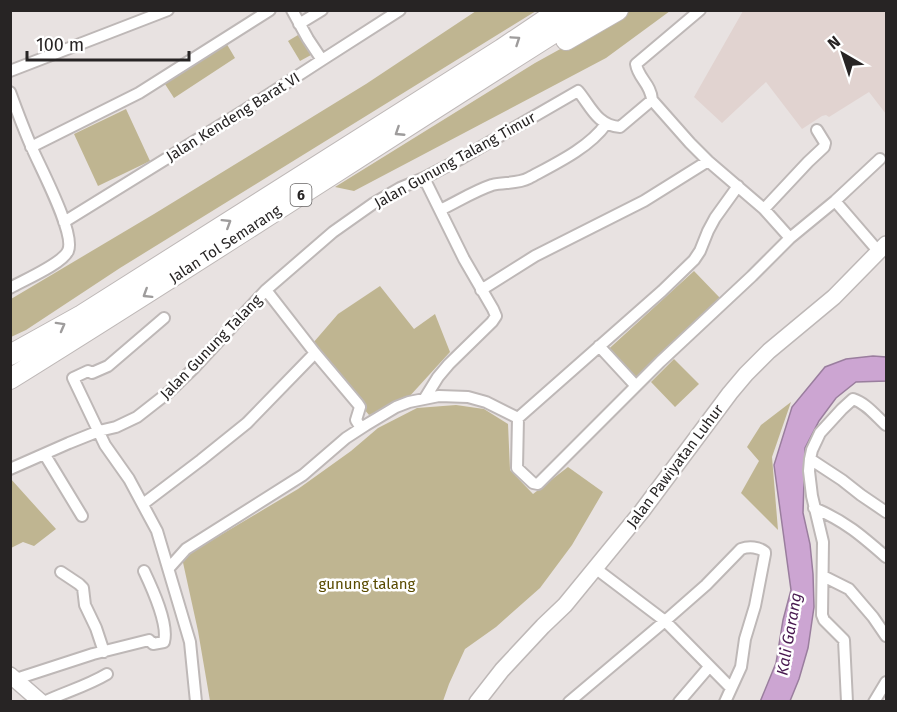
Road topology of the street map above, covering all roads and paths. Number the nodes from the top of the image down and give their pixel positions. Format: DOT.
graph roads {
  1 [pos="168,10"];
  2 [pos="270,10"];
  3 [pos="292,10"];
  4 [pos="322,10"];
  5 [pos="400,10"];
  6 [pos="560,10"];
  7 [pos="590,10"];
  8 [pos="618,10"];
  9 [pos="700,10"];
  10 [pos="299,24"];
  11 [pos="322,60"];
  12 [pos="10,71"];
  13 [pos="10,92"];
  14 [pos="652,100"];
  15 [pos="431,111"];
  16 [pos="606,124"];
  17 [pos="817,130"];
  18 [pos="31,147"];
  19 [pos="880,159"];
  20 [pos="708,161"];
  21 [pos="424,178"];
  22 [pos="738,186"];
  23 [pos="835,201"];
  24 [pos="764,209"];
  25 [pos="440,210"];
  26 [pos="64,222"];
  27 [pos="333,232"];
  28 [pos="790,238"];
  29 [pos="883,248"];
  30 [pos="10,288"];
  31 [pos="266,290"];
  32 [pos="481,290"];
  33 [pos="164,318"];
  34 [pos="599,346"];
  35 [pos="315,353"];
  36 [pos="10,355"];
  37 [pos="10,379"];
  38 [pos="636,386"];
  39 [pos="425,398"];
  40 [pos="518,418"];
  41 [pos="886,424"];
  42 [pos="360,428"];
  43 [pos="99,431"];
  44 [pos="45,455"];
  45 [pos="810,459"];
  46 [pos="10,469"];
  47 [pos="143,504"];
  48 [pos="814,508"];
  49 [pos="886,512"];
  50 [pos="82,516"];
  51 [pos="886,557"];
  52 [pos="169,568"];
  53 [pos="595,568"];
  54 [pos="144,571"];
  55 [pos="62,572"];
  56 [pos="823,576"];
  57 [pos="665,621"];
  58 [pos="886,636"];
  59 [pos="104,652"];
  60 [pos="709,667"];
  61 [pos="107,674"];
  62 [pos="13,677"];
  63 [pos="886,682"];
  64 [pos="731,688"];
  65 [pos="875,701"];
  66 [pos="43,702"];
  67 [pos="196,702"];
  68 [pos="477,702"];
  69 [pos="569,702"];
  70 [pos="679,702"];
  71 [pos="725,702"];
  72 [pos="847,702"];
  1 -- 12 [label="street"];
  2 -- 18 [label="street"];
  3 -- 10 [label="street"];
  4 -- 10 [label="street"];
  5 -- 11 [label="street, Jalan Kendeng Barat VI"];
  36 -- 6 [label="highway, Jalan Tol Semarang / 6, one-way"];
  7 -- 15 [label="highway, Jalan Tol Semarang / 6"];
  8 -- 15 [label="highway"];
  9 -- 14 [label="street"];
  10 -- 11 [label="street"];
  11 -- 26 [label="street, Jalan Kendeng Barat VI"];
  13 -- 18 [label="street"];
  14 -- 16 [label="street"];
  14 -- 20 [label="street"];
  15 -- 37 [label="highway, Jalan Tol Semarang / 6, one-way"];
  16 -- 21 [label="street, Jalan Gunung Talang Timur"];
  16 -- 25 [label="street"];
  17 -- 24 [label="street"];
  18 -- 26 [label="street"];
  19 -- 23 [label="street"];
  20 -- 22 [label="street"];
  20 -- 32 [label="street"];
  21 -- 25 [label="street"];
  21 -- 27 [label="street, Jalan Gunung Talang Timur"];
  22 -- 24 [label="street"];
  22 -- 34 [label="street"];
  23 -- 28 [label="street"];
  23 -- 29 [label="street"];
  24 -- 28 [label="street"];
  25 -- 32 [label="street"];
  26 -- 30 [label="street"];
  27 -- 31 [label="street, Jalan Gunung Talang"];
  28 -- 38 [label="street"];
  29 -- 53 [label="main road, Jalan Pawiyatan Luhur"];
  31 -- 35 [label="street"];
  31 -- 43 [label="street, Jalan Gunung Talang"];
  32 -- 39 [label="street"];
  33 -- 43 [label="street"];
  34 -- 38 [label="street"];
  34 -- 40 [label="street"];
  35 -- 42 [label="street"];
  35 -- 47 [label="street"];
  38 -- 40 [label="street"];
  39 -- 40 [label="street"];
  39 -- 42 [label="street"];
  41 -- 45 [label="street"];
  42 -- 52 [label="street"];
  43 -- 44 [label="street, Jalan Gunung Talang"];
  43 -- 47 [label="street"];
  44 -- 46 [label="street, Jalan Gunung Talang"];
  44 -- 50 [label="street"];
  45 -- 48 [label="street"];
  45 -- 49 [label="street"];
  47 -- 52 [label="street"];
  48 -- 51 [label="street"];
  48 -- 56 [label="street"];
  52 -- 67 [label="street"];
  53 -- 57 [label="street"];
  53 -- 68 [label="main road, Jalan Pawiyatan Luhur"];
  54 -- 59 [label="street"];
  55 -- 59 [label="street"];
  56 -- 58 [label="street"];
  56 -- 72 [label="street"];
  57 -- 60 [label="street"];
  57 -- 64 [label="street"];
  57 -- 69 [label="street"];
  59 -- 62 [label="street"];
  60 -- 64 [label="street"];
  60 -- 70 [label="street"];
  61 -- 66 [label="street"];
  62 -- 66 [label="main road"];
  63 -- 65 [label="street"];
  64 -- 71 [label="street"];
}
